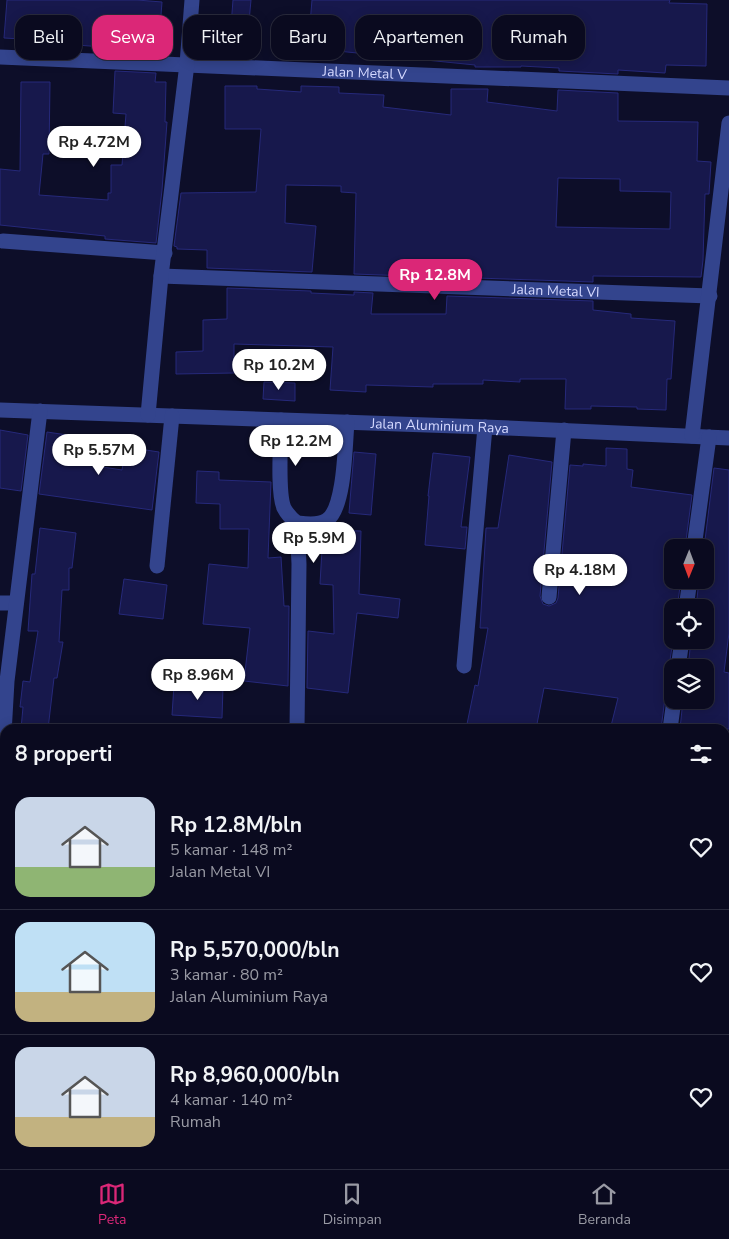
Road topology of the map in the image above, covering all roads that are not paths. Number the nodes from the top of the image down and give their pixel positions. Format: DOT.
graph roads {
  1 [pos="192,0"];
  2 [pos="0,57"];
  3 [pos="187,64"];
  4 [pos="729,88"];
  5 [pos="729,123"];
  6 [pos="724,204"];
  7 [pos="4,241"];
  8 [pos="164,254"];
  9 [pos="161,276"];
  10 [pos="710,296"];
  11 [pos="0,410"];
  12 [pos="40,412"];
  13 [pos="148,415"];
  14 [pos="172,416"];
  15 [pos="281,420"];
  16 [pos="347,422"];
  17 [pos="485,427"];
  18 [pos="564,430"];
  19 [pos="692,436"];
  20 [pos="709,437"];
  21 [pos="729,438"];
  22 [pos="297,523"];
  23 [pos="695,539"];
  24 [pos="157,566"];
  25 [pos="549,597"];
  26 [pos="0,603"];
  27 [pos="16,603"];
  28 [pos="464,666"];
  29 [pos="673,709"];
  30 [pos="5,724"];
  31 [pos="297,724"];
  32 [pos="671,724"];
  1 -- 3 [label="street"];
  2 -- 3 [label="street, Jalan Metal V"];
  3 -- 4 [label="street, Jalan Metal V"];
  3 -- 8 [label="street"];
  5 -- 6 [label="street"];
  6 -- 10 [label="street"];
  7 -- 8 [label="street"];
  8 -- 9 [label="street"];
  9 -- 10 [label="street, Jalan Metal VI"];
  9 -- 13 [label="street"];
  10 -- 19 [label="street"];
  11 -- 12 [label="street, Jalan Aluminium Raya"];
  12 -- 13 [label="street, Jalan Aluminium Raya"];
  12 -- 27 [label="street"];
  13 -- 14 [label="street, Jalan Aluminium Raya"];
  14 -- 15 [label="street, Jalan Aluminium Raya"];
  14 -- 24 [label="street"];
  15 -- 16 [label="street, Jalan Aluminium Raya"];
  15 -- 22 [label="street"];
  16 -- 17 [label="street, Jalan Aluminium Raya"];
  16 -- 22 [label="street"];
  17 -- 18 [label="street, Jalan Aluminium Raya"];
  17 -- 28 [label="street"];
  18 -- 19 [label="street, Jalan Aluminium Raya"];
  18 -- 25 [label="street"];
  19 -- 20 [label="street, Jalan Aluminium Raya"];
  20 -- 21 [label="street, Jalan Aluminium Raya"];
  20 -- 23 [label="street"];
  22 -- 31 [label="street"];
  26 -- 27 [label="street"];
  27 -- 30 [label="street"];
  29 -- 32 [label="street"];
}
